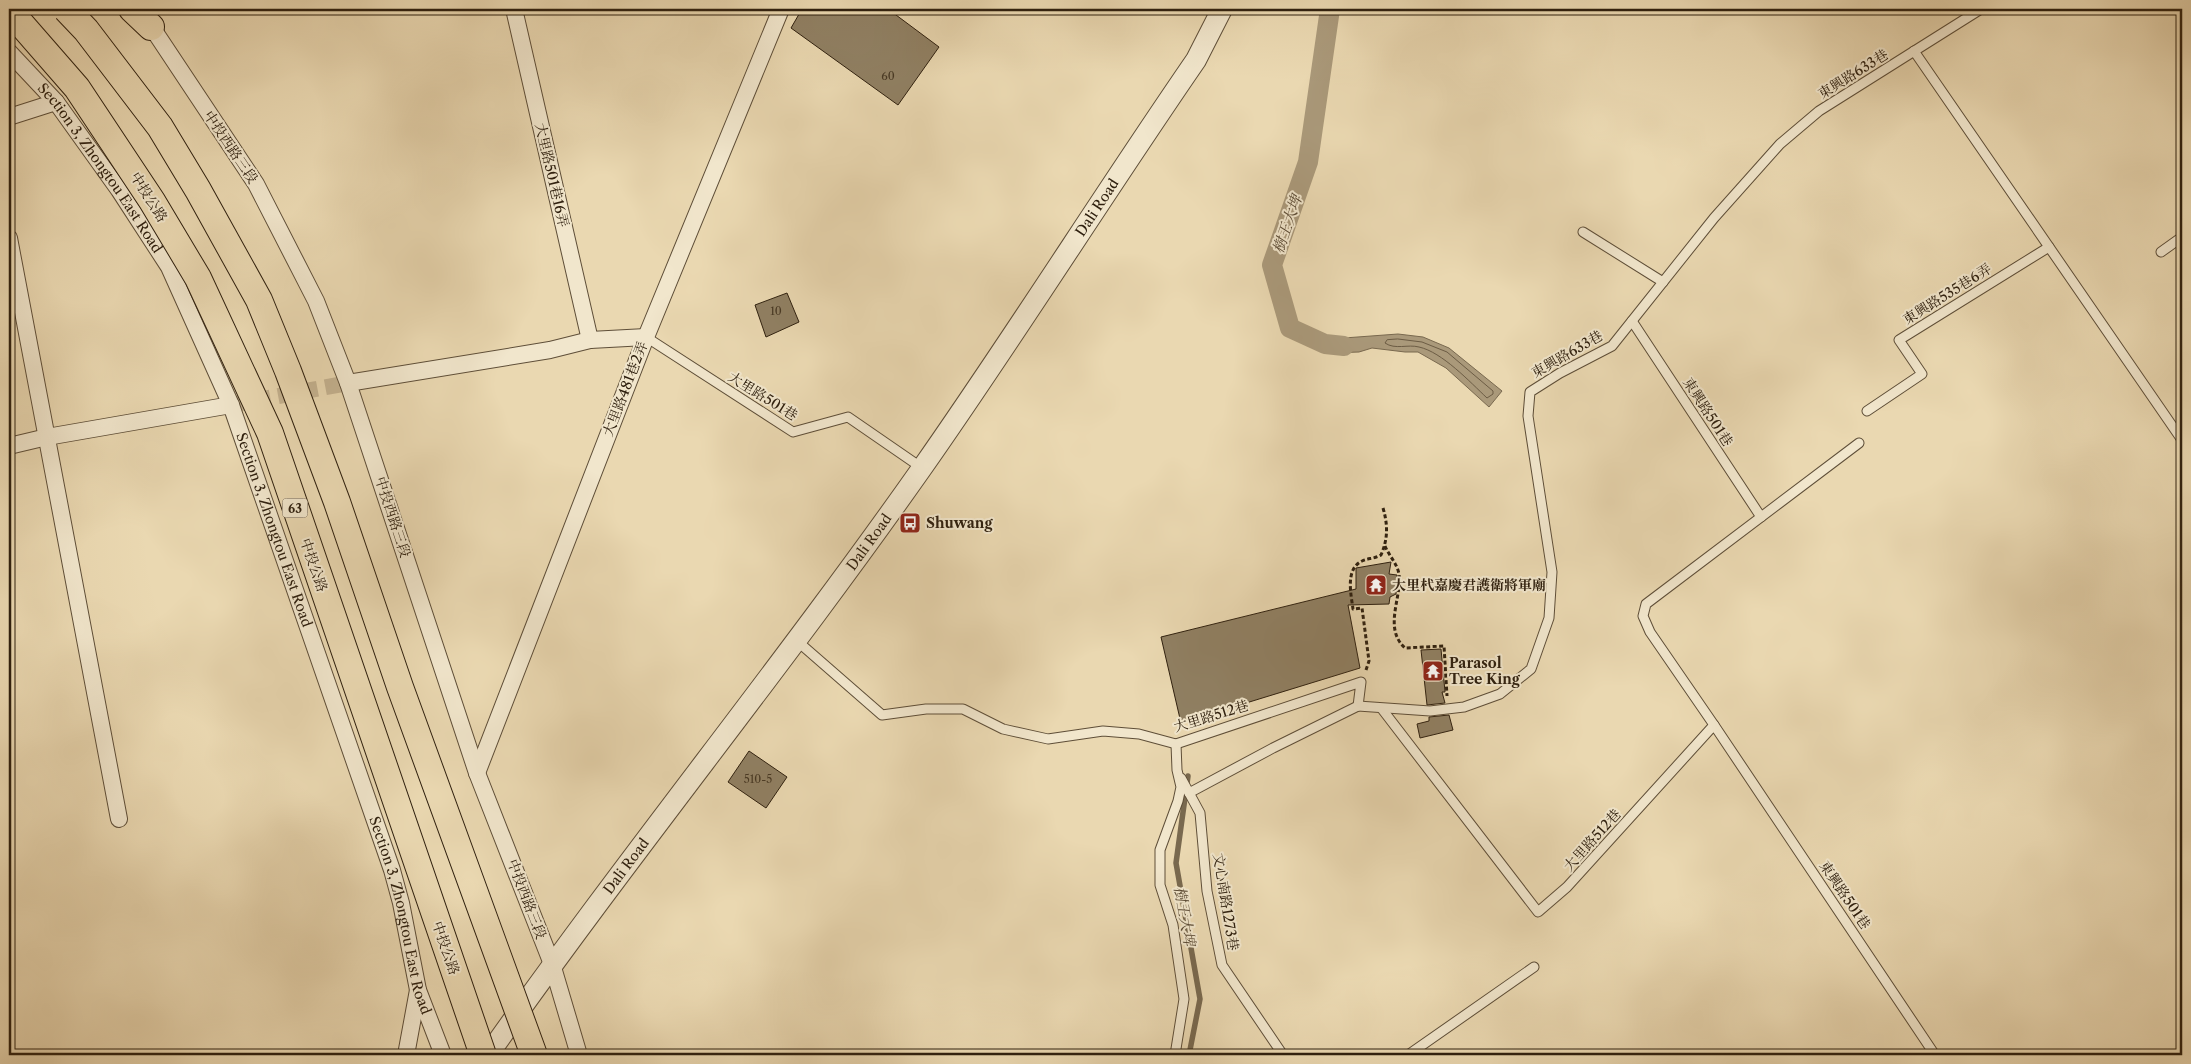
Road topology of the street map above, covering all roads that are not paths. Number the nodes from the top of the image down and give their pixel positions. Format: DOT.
graph roads {
  1 [pos="66,9"];
  2 [pos="132,9"];
  3 [pos="514,9"];
  4 [pos="781,9"];
  5 [pos="1222,9"];
  6 [pos="1981,9"];
  7 [pos="9,10"];
  8 [pos="146,18"];
  9 [pos="1914,51"];
  10 [pos="9,52"];
  11 [pos="56,102"];
  12 [pos="9,117"];
  13 [pos="1583,232"];
  14 [pos="2182,237"];
  15 [pos="9,238"];
  16 [pos="2049,247"];
  17 [pos="2161,252"];
  18 [pos="1664,282"];
  19 [pos="1632,321"];
  20 [pos="646,337"];
  21 [pos="590,340"];
  22 [pos="348,383"];
  23 [pos="231,405"];
  24 [pos="1867,411"];
  25 [pos="47,437"];
  26 [pos="2182,440"];
  27 [pos="1858,443"];
  28 [pos="9,446"];
  29 [pos="922,468"];
  30 [pos="1761,517"];
  31 [pos="796,640"];
  32 [pos="1358,706"];
  33 [pos="1382,709"];
  34 [pos="1714,725"];
  35 [pos="1176,744"];
  36 [pos="1178,771"];
  37 [pos="477,773"];
  38 [pos="1189,793"];
  39 [pos="119,819"];
  40 [pos="552,964"];
  41 [pos="1534,967"];
  42 [pos="418,990"];
  43 [pos="406,1055"];
  44 [pos="443,1055"];
  45 [pos="483,1055"];
  46 [pos="488,1055"];
  47 [pos="534,1055"];
  48 [pos="579,1055"];
  49 [pos="1175,1055"];
  50 [pos="1283,1055"];
  51 [pos="1408,1055"];
  52 [pos="1935,1055"];
  1 -- 47 [label="main road, bridge"];
  2 -- 8 [label="main road"];
  3 -- 21 [label="street, 大里路501巷16弄"];
  4 -- 20 [label="street, 大里路481巷2弄"];
  5 -- 29 [label="street, Dali Road"];
  6 -- 9 [label="lane, 東興路633巷"];
  7 -- 45 [label="main road, 中投公路 / 63, bridge"];
  8 -- 22 [label="street, 中投西路三段"];
  9 -- 16 [label="lane"];
  9 -- 18 [label="lane, 東興路633巷"];
  10 -- 11 [label="street, Section 3, Zhongtou East Road"];
  11 -- 12 [label="street"];
  11 -- 23 [label="street, Section 3, Zhongtou East Road"];
  13 -- 18 [label="lane"];
  14 -- 17 [label="lane"];
  15 -- 25 [label="street"];
  16 -- 24 [label="lane, 東興路535巷6弄"];
  16 -- 26 [label="lane"];
  18 -- 19 [label="lane, 東興路633巷"];
  19 -- 30 [label="lane, 東興路501巷"];
  19 -- 33 [label="lane, 東興路633巷"];
  20 -- 21 [label="street"];
  20 -- 29 [label="lane, 大里路501巷"];
  20 -- 37 [label="street, 大里路481巷2弄"];
  21 -- 22 [label="street"];
  22 -- 37 [label="street, 中投西路三段"];
  23 -- 25 [label="street"];
  23 -- 42 [label="street, Section 3, Zhongtou East Road"];
  25 -- 28 [label="street"];
  25 -- 39 [label="street"];
  27 -- 30 [label="lane"];
  29 -- 31 [label="street, Dali Road"];
  30 -- 34 [label="lane"];
  31 -- 35 [label="lane, 大里路512巷"];
  31 -- 40 [label="street, Dali Road"];
  32 -- 33 [label="lane, 東興路633巷"];
  32 -- 35 [label="lane, 大里路512巷"];
  32 -- 38 [label="lane"];
  33 -- 34 [label="lane, 大里路512巷"];
  34 -- 52 [label="lane, 東興路501巷"];
  35 -- 36 [label="lane"];
  36 -- 38 [label="lane, 文心南路1273巷"];
  36 -- 49 [label="lane"];
  37 -- 40 [label="street, 中投西路三段"];
  38 -- 50 [label="lane, 文心南路1273巷"];
  40 -- 46 [label="street, Dali Road"];
  40 -- 48 [label="street, 中投西路三段"];
  41 -- 51 [label="lane"];
  42 -- 43 [label="street"];
  42 -- 44 [label="street, Section 3, Zhongtou East Road"];
}
